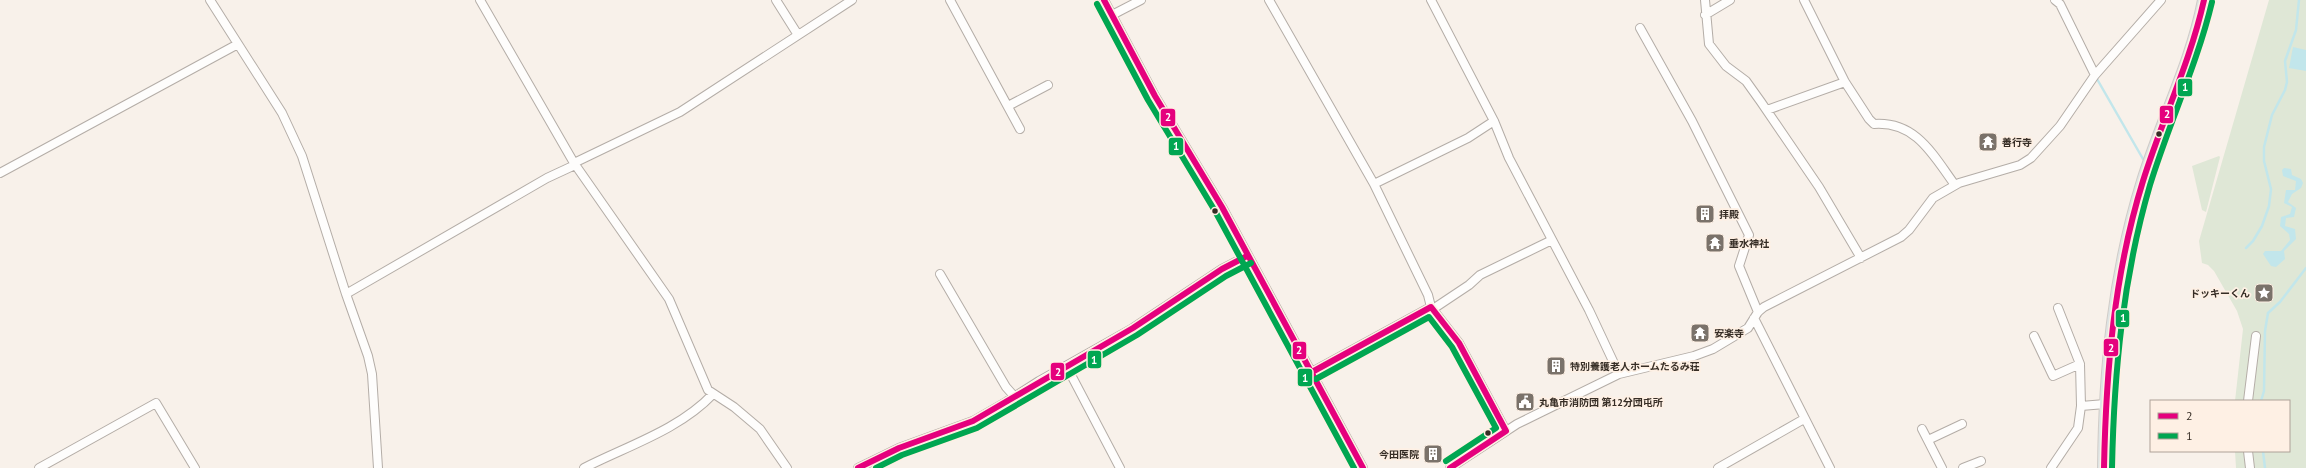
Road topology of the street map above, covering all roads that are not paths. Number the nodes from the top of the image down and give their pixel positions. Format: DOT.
graph roads {
  1 [pos="210,0"];
  2 [pos="480,0"];
  3 [pos="776,0"];
  4 [pos="852,0"];
  5 [pos="950,0"];
  6 [pos="1104,0"];
  7 [pos="1141,0"];
  8 [pos="1268,0"];
  9 [pos="1431,0"];
  10 [pos="1705,0"];
  11 [pos="1730,0"];
  12 [pos="1804,0"];
  13 [pos="2055,0"];
  14 [pos="2162,0"];
  15 [pos="2204,0"];
  16 [pos="1705,14"];
  17 [pos="1112,15"];
  18 [pos="1640,28"];
  19 [pos="798,35"];
  20 [pos="238,44"];
  21 [pos="2095,75"];
  22 [pos="1845,82"];
  23 [pos="1048,85"];
  24 [pos="1008,106"];
  25 [pos="1767,110"];
  26 [pos="1494,120"];
  27 [pos="1020,129"];
  28 [pos="574,164"];
  29 [pos="0,173"];
  30 [pos="1374,184"];
  31 [pos="1955,186"];
  32 [pos="1552,240"];
  33 [pos="1247,256"];
  34 [pos="1861,258"];
  35 [pos="940,274"];
  36 [pos="346,294"];
  37 [pos="1432,308"];
  38 [pos="2058,308"];
  39 [pos="1756,315"];
  40 [pos="2034,336"];
  41 [pos="2256,336"];
  42 [pos="2080,364"];
  43 [pos="1062,368"];
  44 [pos="1312,372"];
  45 [pos="1619,374"];
  46 [pos="713,394"];
  47 [pos="1014,396"];
  48 [pos="2248,400"];
  49 [pos="2105,404"];
  50 [pos="2081,406"];
  51 [pos="1804,419"];
  52 [pos="1962,424"];
  53 [pos="1922,429"];
  54 [pos="1506,431"];
  55 [pos="1928,440"];
  56 [pos="2248,452"];
  57 [pos="1981,461"];
  58 [pos="39,468"];
  59 [pos="195,468"];
  60 [pos="378,468"];
  61 [pos="584,468"];
  62 [pos="787,468"];
  63 [pos="858,468"];
  64 [pos="1120,468"];
  65 [pos="1364,468"];
  66 [pos="1450,468"];
  67 [pos="1718,468"];
  68 [pos="1830,468"];
  69 [pos="1942,468"];
  70 [pos="1963,468"];
  71 [pos="2050,468"];
  72 [pos="2104,468"];
  73 [pos="2250,468"];
  1 -- 20 [label="street"];
  2 -- 28 [label="street"];
  3 -- 19 [label="street"];
  4 -- 19 [label="street"];
  5 -- 24 [label="street"];
  6 -- 17 [label="street"];
  7 -- 17 [label="street"];
  8 -- 30 [label="street"];
  9 -- 26 [label="street"];
  10 -- 16 [label="street"];
  11 -- 16 [label="street"];
  12 -- 22 [label="street"];
  13 -- 21 [label="street"];
  14 -- 21 [label="street"];
  15 -- 49 [label="main road"];
  16 -- 25 [label="street"];
  17 -- 33 [label="street"];
  18 -- 39 [label="street"];
  19 -- 28 [label="street"];
  20 -- 29 [label="street"];
  20 -- 36 [label="street"];
  21 -- 31 [label="street"];
  22 -- 25 [label="street"];
  22 -- 31 [label="street"];
  23 -- 24 [label="street"];
  24 -- 27 [label="street"];
  25 -- 34 [label="street"];
  26 -- 30 [label="street"];
  26 -- 32 [label="street"];
  28 -- 36 [label="street"];
  28 -- 46 [label="street"];
  30 -- 37 [label="street"];
  31 -- 34 [label="street"];
  32 -- 37 [label="street"];
  32 -- 45 [label="street"];
  33 -- 43 [label="street"];
  33 -- 44 [label="street"];
  34 -- 39 [label="street"];
  35 -- 47 [label="street"];
  36 -- 60 [label="street"];
  37 -- 44 [label="street"];
  37 -- 54 [label="street"];
  38 -- 42 [label="street"];
  39 -- 45 [label="street"];
  39 -- 51 [label="street"];
  40 -- 42 [label="street"];
  41 -- 48 [label="street"];
  42 -- 50 [label="street"];
  43 -- 47 [label="street"];
  43 -- 64 [label="street"];
  44 -- 65 [label="street"];
  45 -- 54 [label="street"];
  46 -- 61 [label="street"];
  46 -- 62 [label="street"];
  47 -- 63 [label="street"];
  49 -- 50 [label="street"];
  49 -- 72 [label="main road"];
  50 -- 71 [label="street"];
  51 -- 67 [label="street"];
  51 -- 68 [label="street"];
  52 -- 55 [label="street"];
  53 -- 55 [label="street"];
  54 -- 66 [label="street"];
  55 -- 69 [label="street"];
  56 -- 73 [label="street"];
  57 -- 70 [label="street"];
  58 -- 59 [label="street"];
}
